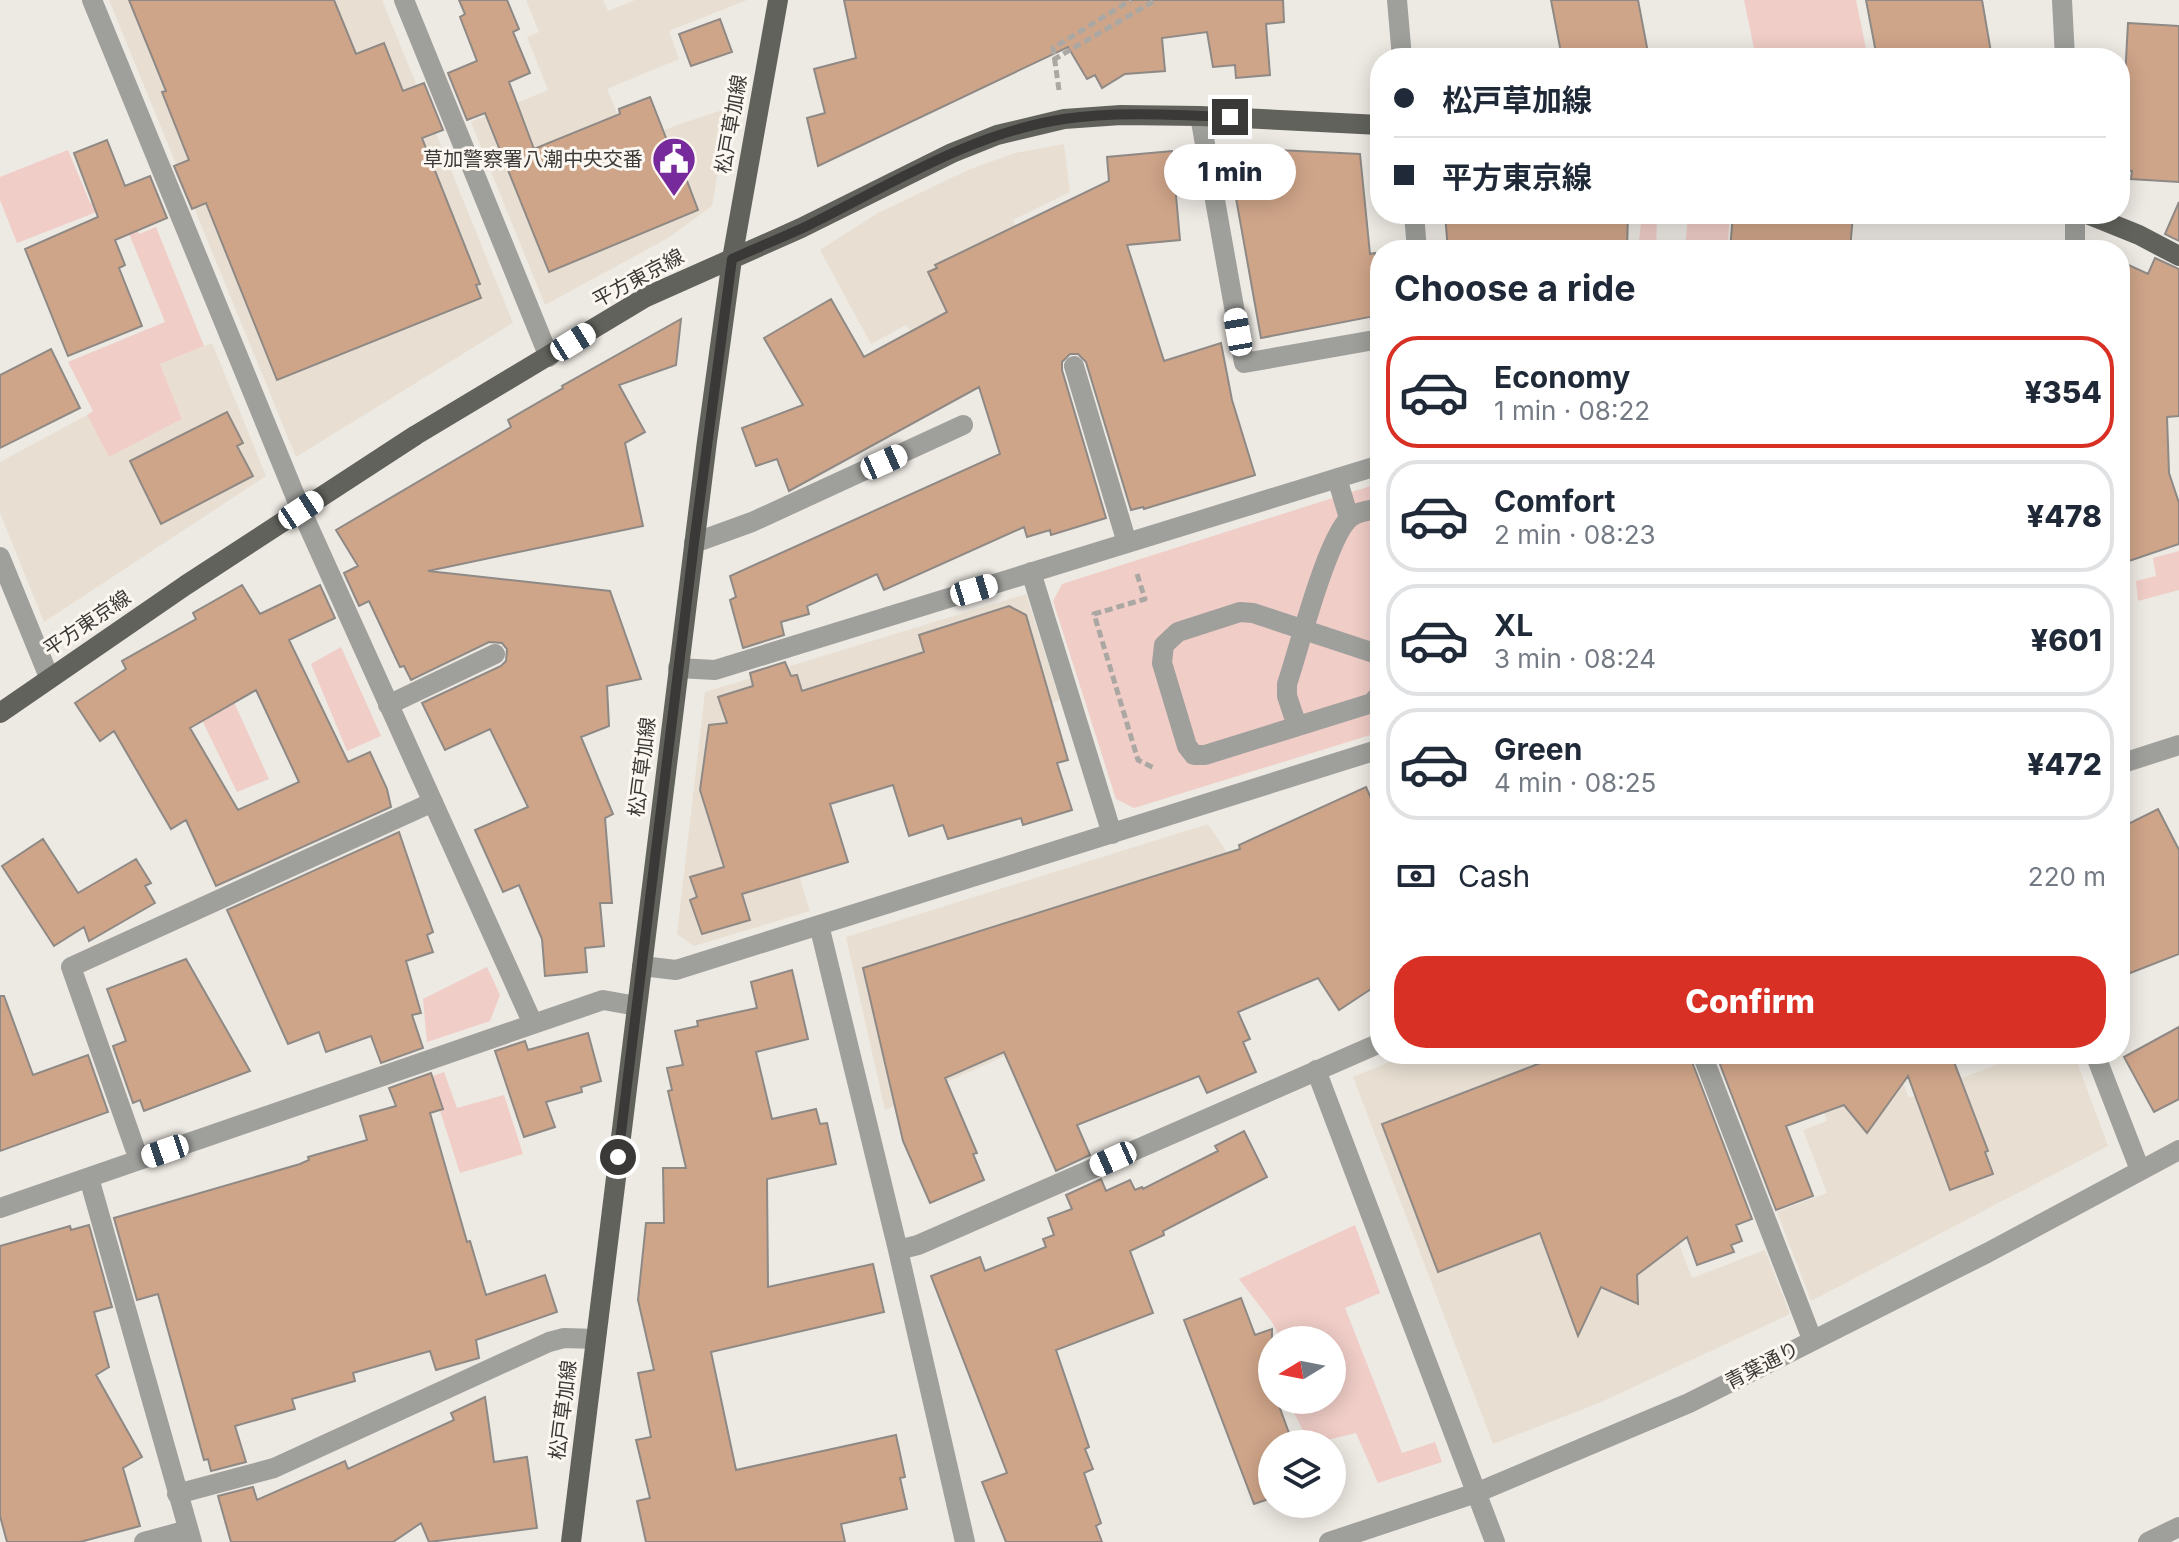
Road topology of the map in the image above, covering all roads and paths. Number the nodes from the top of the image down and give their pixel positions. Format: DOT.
graph roads {
  1 [pos="92,0"];
  2 [pos="404,0"];
  3 [pos="778,0"];
  4 [pos="1131,0"];
  5 [pos="1156,0"];
  6 [pos="1397,0"];
  7 [pos="2062,0"];
  8 [pos="1401,48"];
  9 [pos="2064,48"];
  10 [pos="1200,116"];
  11 [pos="1370,124"];
  12 [pos="2112,224"];
  13 [pos="2179,256"];
  14 [pos="732,259"];
  15 [pos="1370,341"];
  16 [pos="549,357"];
  17 [pos="1074,366"];
  18 [pos="963,425"];
  19 [pos="1370,468"];
  20 [pos="1337,478"];
  21 [pos="301,510"];
  22 [pos="1370,510"];
  23 [pos="1349,518"];
  24 [pos="694,543"];
  25 [pos="1127,543"];
  26 [pos="0,557"];
  27 [pos="1031,572"];
  28 [pos="1305,630"];
  29 [pos="1370,652"];
  30 [pos="495,654"];
  31 [pos="678,668"];
  32 [pos="49,677"];
  33 [pos="1370,704"];
  34 [pos="388,705"];
  35 [pos="0,713"];
  36 [pos="1297,726"];
  37 [pos="2179,745"];
  38 [pos="1370,752"];
  39 [pos="2130,761"];
  40 [pos="1154,768"];
  41 [pos="433,802"];
  42 [pos="1112,834"];
  43 [pos="819,925"];
  44 [pos="642,966"];
  45 [pos="637,1006"];
  46 [pos="533,1024"];
  47 [pos="1370,1047"];
  48 [pos="1706,1064"];
  49 [pos="2099,1064"];
  50 [pos="1316,1070"];
  51 [pos="2179,1150"];
  52 [pos="139,1160"];
  53 [pos="2140,1170"];
  54 [pos="89,1178"];
  55 [pos="0,1208"];
  56 [pos="898,1250"];
  57 [pos="596,1339"];
  58 [pos="1812,1339"];
  59 [pos="1476,1493"];
  60 [pos="177,1494"];
  61 [pos="2179,1527"];
  62 [pos="190,1536"];
  63 [pos="144,1542"];
  64 [pos="571,1542"];
  65 [pos="965,1542"];
  66 [pos="1329,1542"];
  67 [pos="1495,1542"];
  68 [pos="2148,1542"];
  1 -- 21 [label="street"];
  2 -- 16 [label="street"];
  3 -- 14 [label="main road, 松戸草加線"];
  4 -- 5 [label="path"];
  6 -- 8 [label="street"];
  7 -- 9 [label="street"];
  10 -- 11 [label="main road, 平方東京線"];
  10 -- 14 [label="main road, 平方東京線"];
  10 -- 15 [label="street"];
  12 -- 13 [label="main road"];
  14 -- 16 [label="main road, 平方東京線"];
  14 -- 24 [label="main road, 松戸草加線"];
  16 -- 21 [label="main road, 平方東京線"];
  17 -- 25 [label="street"];
  18 -- 24 [label="street"];
  19 -- 20 [label="street"];
  20 -- 23 [label="street"];
  20 -- 25 [label="street"];
  21 -- 32 [label="main road, 平方東京線"];
  21 -- 34 [label="street"];
  22 -- 23 [label="street"];
  23 -- 28 [label="street"];
  24 -- 31 [label="main road, 松戸草加線"];
  25 -- 27 [label="street"];
  25 -- 40 [label="path"];
  26 -- 32 [label="street"];
  27 -- 31 [label="street"];
  27 -- 42 [label="street"];
  28 -- 29 [label="street"];
  28 -- 36 [label="street"];
  28 -- 36 [label="street"];
  30 -- 34 [label="street"];
  31 -- 44 [label="main road, 松戸草加線"];
  32 -- 35 [label="main road, 平方東京線"];
  33 -- 36 [label="street"];
  34 -- 41 [label="street"];
  37 -- 39 [label="street"];
  38 -- 42 [label="street"];
  41 -- 46 [label="street"];
  41 -- 52 [label="street"];
  42 -- 43 [label="street"];
  43 -- 44 [label="street"];
  43 -- 56 [label="street"];
  44 -- 45 [label="main road, 松戸草加線"];
  45 -- 46 [label="street"];
  45 -- 57 [label="main road, 松戸草加線"];
  46 -- 52 [label="street"];
  47 -- 50 [label="street"];
  48 -- 58 [label="street"];
  49 -- 53 [label="street"];
  50 -- 56 [label="street"];
  50 -- 59 [label="street"];
  51 -- 53 [label="street, 青葉通り"];
  52 -- 54 [label="street"];
  53 -- 58 [label="street, 青葉通り"];
  54 -- 55 [label="street"];
  54 -- 60 [label="street"];
  56 -- 65 [label="street"];
  57 -- 60 [label="street"];
  57 -- 64 [label="main road, 松戸草加線"];
  58 -- 59 [label="street, 青葉通り"];
  59 -- 66 [label="street, 青葉通り"];
  59 -- 67 [label="street"];
  60 -- 62 [label="street"];
  61 -- 68 [label="street"];
  62 -- 63 [label="street"];
}
